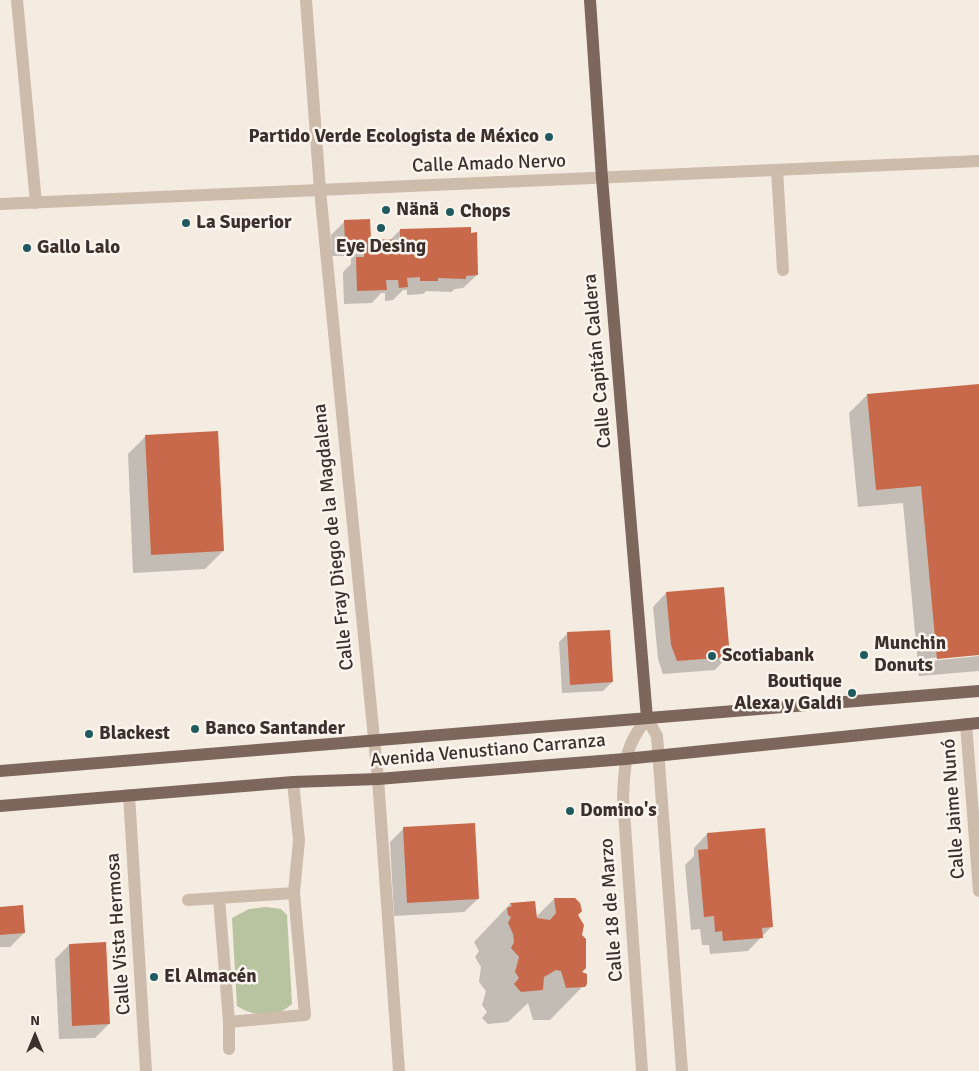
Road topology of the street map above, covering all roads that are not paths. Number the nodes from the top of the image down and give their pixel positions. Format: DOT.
graph roads {
  1 [pos="17,0"];
  2 [pos="306,0"];
  3 [pos="590,0"];
  4 [pos="979,161"];
  5 [pos="777,170"];
  6 [pos="602,178"];
  7 [pos="320,190"];
  8 [pos="36,203"];
  9 [pos="0,204"];
  10 [pos="783,270"];
  11 [pos="979,691"];
  12 [pos="647,718"];
  13 [pos="972,724"];
  14 [pos="373,742"];
  15 [pos="659,755"];
  16 [pos="625,759"];
  17 [pos="0,771"];
  18 [pos="378,779"];
  19 [pos="293,782"];
  20 [pos="129,795"];
  21 [pos="0,806"];
  22 [pos="979,891"];
  23 [pos="294,893"];
  24 [pos="219,898"];
  25 [pos="188,900"];
  26 [pos="230,1022"];
  27 [pos="229,1049"];
  28 [pos="146,1071"];
  29 [pos="399,1071"];
  30 [pos="642,1071"];
  31 [pos="682,1071"];
  1 -- 8 [label="street"];
  2 -- 7 [label="street, Calle Fray Diego de la Magdalena"];
  3 -- 6 [label="main road, Calle Capitán Caldera"];
  4 -- 5 [label="street, Calle Amado Nervo"];
  5 -- 6 [label="street, Calle Amado Nervo"];
  5 -- 10 [label="street"];
  6 -- 7 [label="street, Calle Amado Nervo"];
  6 -- 12 [label="main road, Calle Capitán Caldera"];
  7 -- 8 [label="street, Calle Amado Nervo"];
  7 -- 14 [label="street, Calle Fray Diego de la Magdalena"];
  8 -- 9 [label="street, Calle Amado Nervo"];
  11 -- 12 [label="main road, Avenida Venustiano Carranza"];
  12 -- 14 [label="main road, Avenida Venustiano Carranza"];
  12 -- 15 [label="street"];
  12 -- 16 [label="street, Calle 18 de Marzo"];
  13 -- 15 [label="main road, Avenida Venustiano Carranza"];
  13 -- 22 [label="street, Calle Jaime Nunó"];
  14 -- 17 [label="main road, Avenida Venustiano Carranza"];
  14 -- 18 [label="street, Calle Fray Diego de la Magdalena"];
  15 -- 16 [label="main road, Avenida Venustiano Carranza"];
  15 -- 31 [label="street"];
  16 -- 18 [label="main road, Avenida Venustiano Carranza"];
  16 -- 30 [label="street, Calle 18 de Marzo"];
  18 -- 19 [label="main road, Avenida Venustiano Carranza"];
  18 -- 29 [label="street, Calle Fray Diego de la Magdalena"];
  19 -- 20 [label="main road, Avenida Venustiano Carranza"];
  19 -- 23 [label="street"];
  20 -- 21 [label="main road, Avenida Venustiano Carranza"];
  20 -- 28 [label="street, Calle Vista Hermosa"];
  23 -- 24 [label="street"];
  23 -- 26 [label="street"];
  24 -- 25 [label="street"];
  24 -- 26 [label="street"];
  26 -- 27 [label="street"];
}
